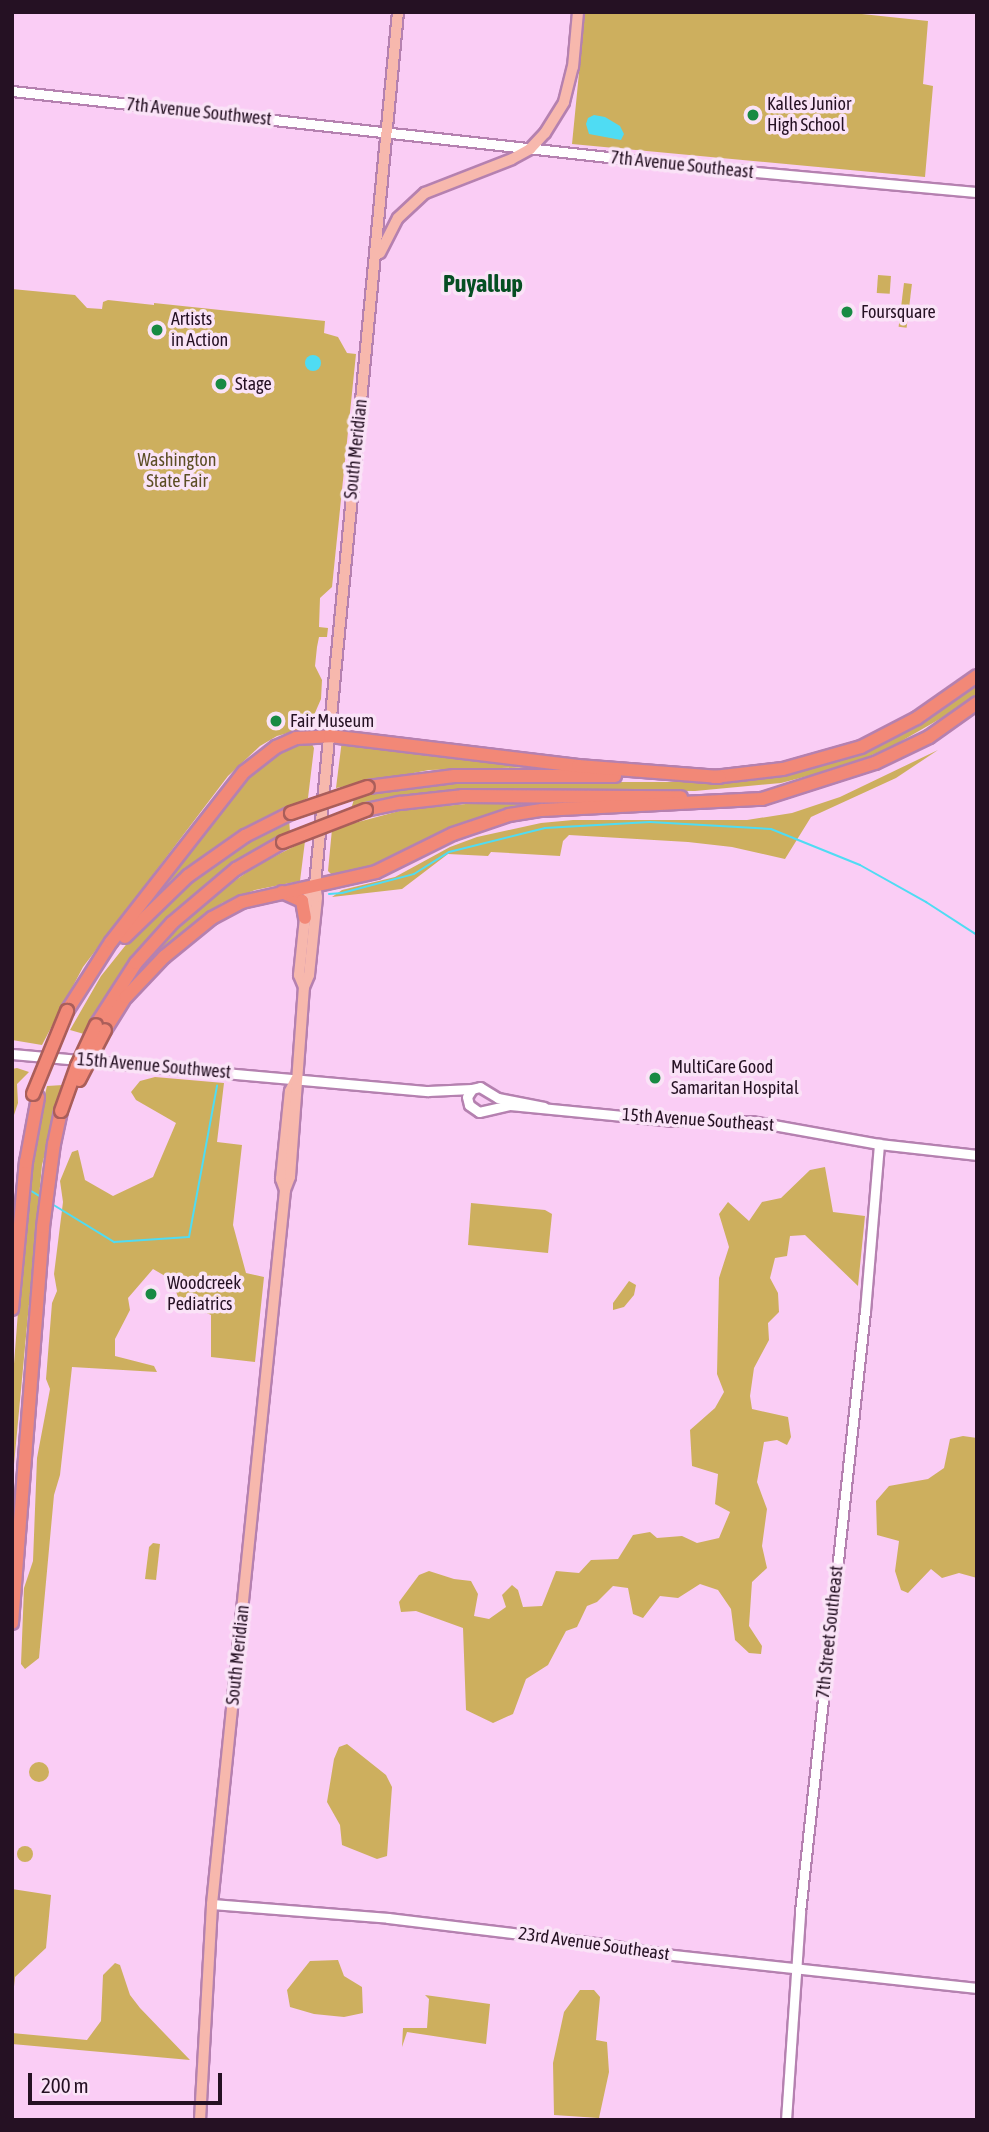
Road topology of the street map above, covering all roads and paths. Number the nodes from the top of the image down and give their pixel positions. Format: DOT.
graph roads {
  1 [pos="398,12"];
  2 [pos="578,12"];
  3 [pos="12,91"];
  4 [pos="387,133"];
  5 [pos="530,149"];
  6 [pos="977,192"];
  7 [pos="374,272"];
  8 [pos="977,676"];
  9 [pos="977,703"];
  10 [pos="330,736"];
  11 [pos="720,776"];
  12 [pos="790,790"];
  13 [pos="315,886"];
  14 [pos="281,892"];
  15 [pos="305,918"];
  16 [pos="304,987"];
  17 [pos="70,1013"];
  18 [pos="100,1028"];
  19 [pos="12,1054"];
  20 [pos="296,1079"];
  21 [pos="472,1089"];
  22 [pos="428,1091"];
  23 [pos="490,1092"];
  24 [pos="469,1105"];
  25 [pos="544,1107"];
  26 [pos="487,1110"];
  27 [pos="879,1144"];
  28 [pos="977,1155"];
  29 [pos="12,1309"];
  30 [pos="12,1623"];
  31 [pos="212,1904"];
  32 [pos="796,1969"];
  33 [pos="977,1988"];
  34 [pos="200,2120"];
  35 [pos="786,2120"];
  1 -- 4 [label="main road, South Meridian"];
  2 -- 5 [label="main road"];
  3 -- 4 [label="street, 7th Avenue Southwest"];
  4 -- 5 [label="street, 7th Avenue Southeast"];
  4 -- 7 [label="main road, South Meridian"];
  5 -- 6 [label="street, 7th Avenue Southeast"];
  5 -- 7 [label="main road"];
  7 -- 10 [label="main road, South Meridian"];
  8 -- 11 [label="highway"];
  9 -- 12 [label="highway"];
  10 -- 11 [label="highway"];
  10 -- 13 [label="main road, South Meridian"];
  10 -- 17 [label="highway"];
  11 -- 17 [label="highway, bridge"];
  12 -- 13 [label="highway"];
  12 -- 18 [label="highway, bridge"];
  13 -- 14 [label="highway"];
  13 -- 15 [label="main road, South Meridian"];
  13 -- 16 [label="main road, South Meridian"];
  14 -- 15 [label="highway"];
  14 -- 18 [label="highway"];
  15 -- 16 [label="main road, South Meridian"];
  16 -- 20 [label="main road, South Meridian"];
  17 -- 29 [label="highway, bridge"];
  18 -- 30 [label="highway, bridge"];
  19 -- 20 [label="street, 15th Avenue Southwest"];
  20 -- 22 [label="street"];
  20 -- 31 [label="main road, South Meridian"];
  21 -- 22 [label="street"];
  21 -- 23 [label="street"];
  21 -- 24 [label="street"];
  22 -- 24 [label="street"];
  23 -- 25 [label="street, 15th Avenue Southeast"];
  23 -- 26 [label="street"];
  24 -- 26 [label="street"];
  25 -- 26 [label="street, 15th Avenue Southeast"];
  25 -- 27 [label="street, 15th Avenue Southeast"];
  27 -- 28 [label="street, 15th Avenue Southeast"];
  27 -- 32 [label="street, 7th Street Southeast"];
  31 -- 32 [label="street, 23rd Avenue Southeast"];
  31 -- 34 [label="main road, South Meridian"];
  32 -- 33 [label="street, 23rd Avenue Southeast"];
  32 -- 35 [label="street, 7th Street Southeast"];
}
